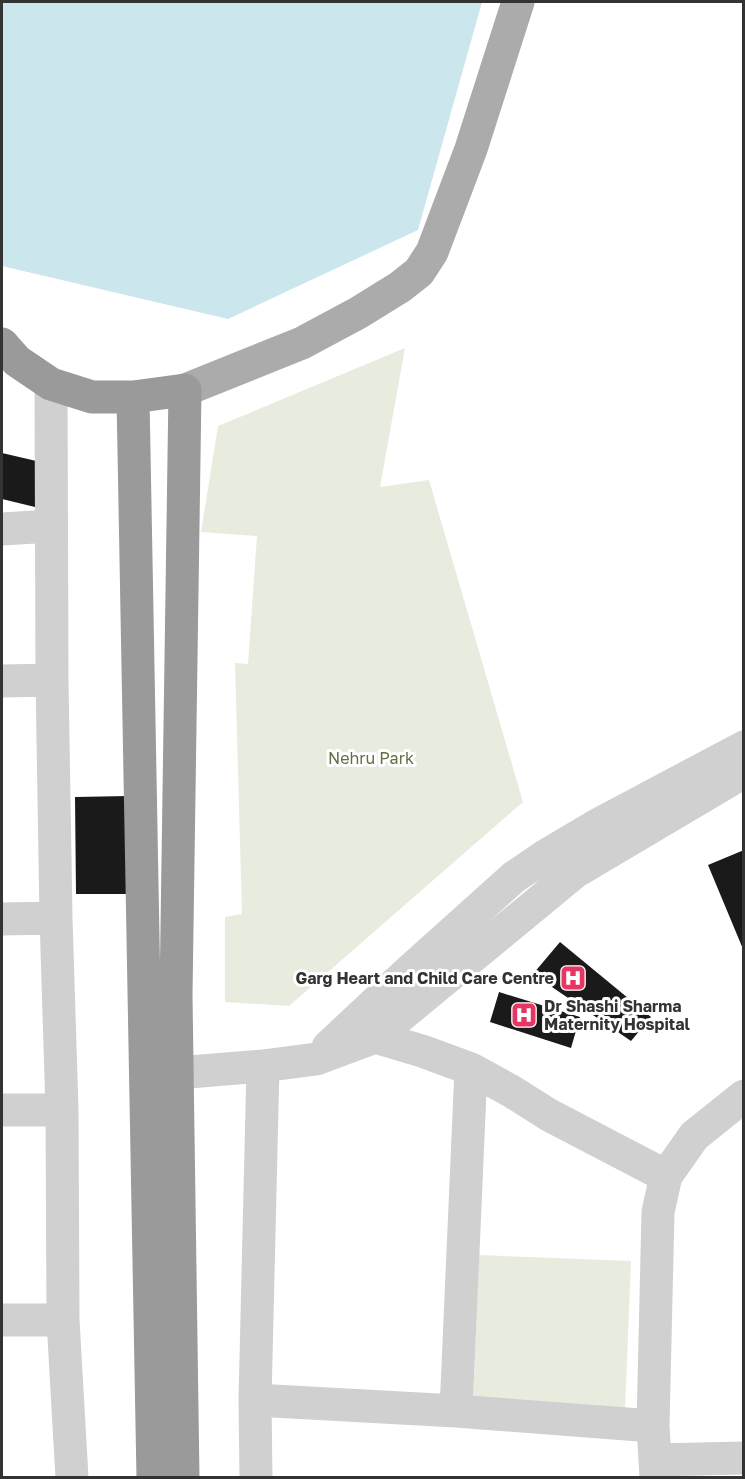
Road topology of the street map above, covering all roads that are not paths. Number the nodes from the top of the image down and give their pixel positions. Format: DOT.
graph roads {
  1 [pos="518,2"];
  2 [pos="2,344"];
  3 [pos="51,384"];
  4 [pos="185,390"];
  5 [pos="133,397"];
  6 [pos="51,526"];
  7 [pos="2,529"];
  8 [pos="52,680"];
  9 [pos="2,681"];
  10 [pos="744,747"];
  11 [pos="744,772"];
  12 [pos="56,918"];
  13 [pos="2,919"];
  14 [pos="375,1037"];
  15 [pos="316,1059"];
  16 [pos="263,1066"];
  17 [pos="471,1069"];
  18 [pos="144,1072"];
  19 [pos="177,1073"];
  20 [pos="744,1096"];
  21 [pos="2,1110"];
  22 [pos="62,1110"];
  23 [pos="666,1176"];
  24 [pos="2,1320"];
  25 [pos="63,1320"];
  26 [pos="255,1400"];
  27 [pos="456,1412"];
  28 [pos="653,1426"];
  29 [pos="744,1458"];
  30 [pos="656,1469"];
  31 [pos="72,1478"];
  32 [pos="153,1478"];
  33 [pos="183,1478"];
  34 [pos="256,1478"];
  1 -- 4 [label="main road"];
  2 -- 3 [label="highway"];
  3 -- 5 [label="highway"];
  3 -- 6 [label="street"];
  4 -- 5 [label="highway"];
  4 -- 19 [label="highway"];
  5 -- 18 [label="highway"];
  6 -- 7 [label="street"];
  6 -- 8 [label="street"];
  8 -- 9 [label="street"];
  8 -- 12 [label="street"];
  10 -- 15 [label="street"];
  11 -- 14 [label="street"];
  12 -- 13 [label="street"];
  12 -- 22 [label="street"];
  14 -- 15 [label="street"];
  14 -- 17 [label="street"];
  15 -- 16 [label="street"];
  16 -- 19 [label="street"];
  16 -- 26 [label="street"];
  17 -- 23 [label="street"];
  17 -- 27 [label="street"];
  18 -- 19 [label="street"];
  18 -- 32 [label="highway"];
  19 -- 33 [label="highway"];
  20 -- 23 [label="street"];
  21 -- 22 [label="street"];
  22 -- 25 [label="street"];
  23 -- 28 [label="street"];
  24 -- 25 [label="street"];
  25 -- 31 [label="street"];
  26 -- 27 [label="street"];
  26 -- 34 [label="street"];
  27 -- 28 [label="street"];
  28 -- 30 [label="street"];
  29 -- 30 [label="street"];
}
